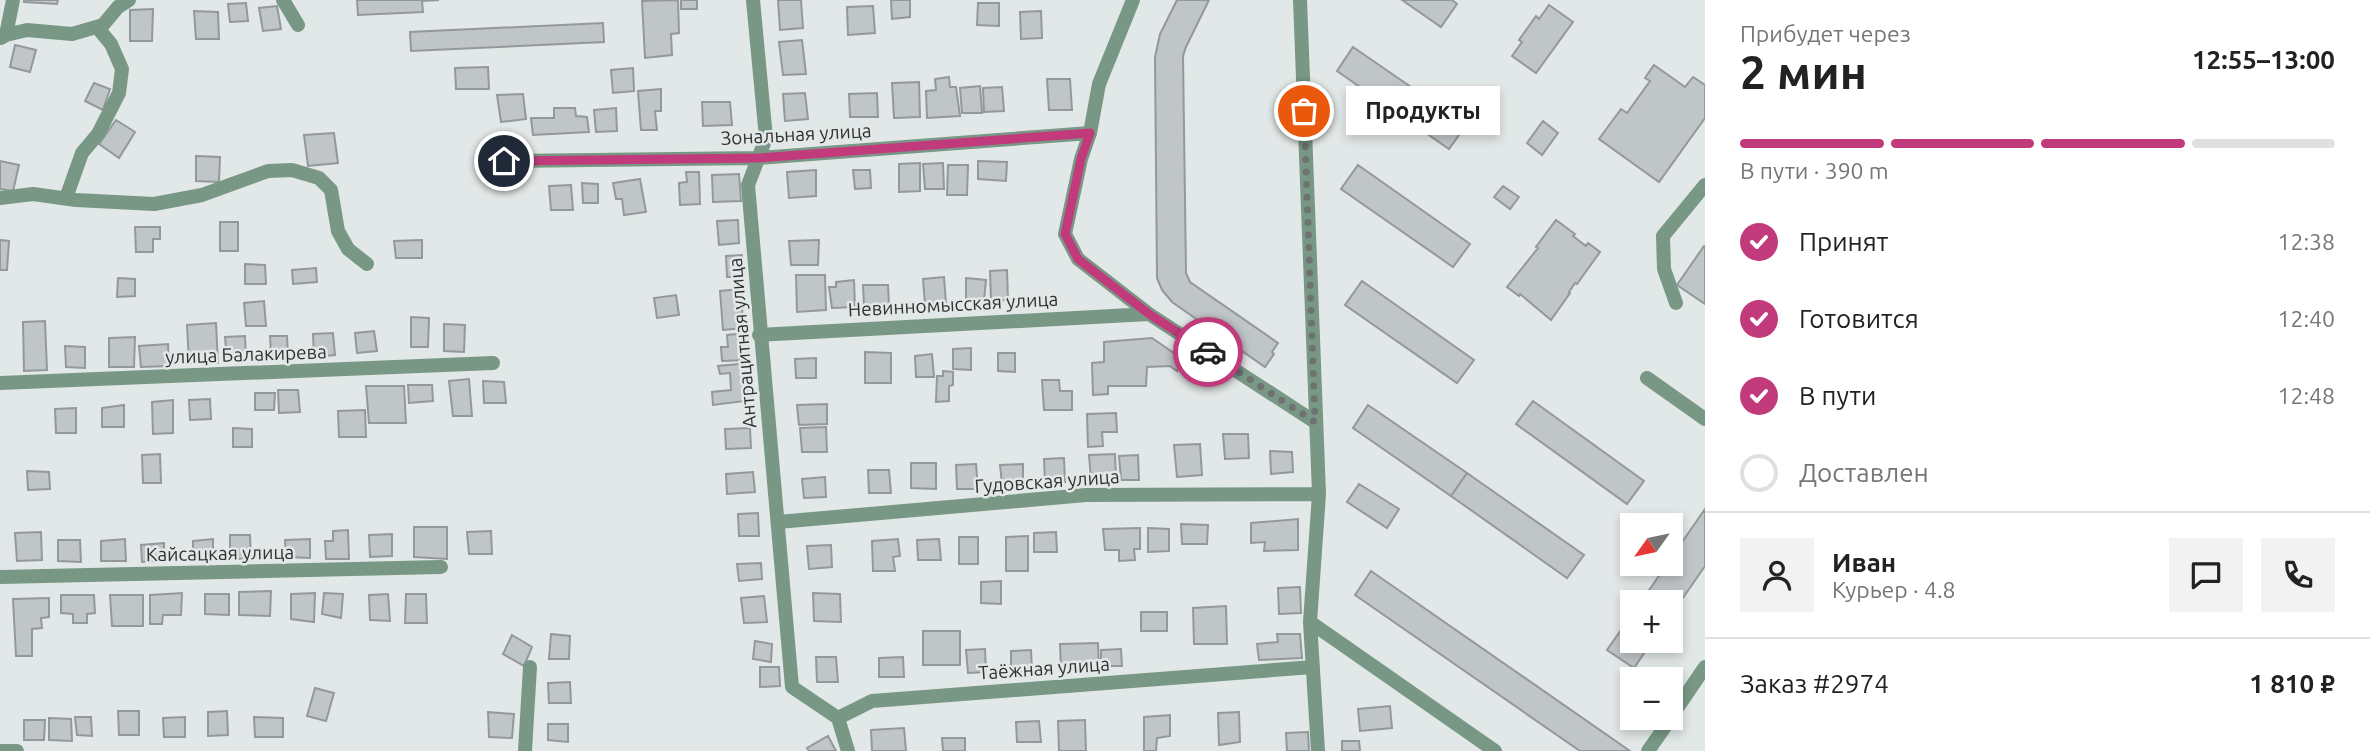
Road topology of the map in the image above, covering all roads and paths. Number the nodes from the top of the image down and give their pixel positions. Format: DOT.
graph roads {
  1 [pos="13,0"];
  2 [pos="129,0"];
  3 [pos="284,0"];
  4 [pos="753,0"];
  5 [pos="1133,0"];
  6 [pos="1300,0"];
  7 [pos="298,25"];
  8 [pos="97,26"];
  9 [pos="3,37"];
  10 [pos="1090,133"];
  11 [pos="758,158"];
  12 [pos="504,161"];
  13 [pos="1705,185"];
  14 [pos="0,198"];
  15 [pos="66,198"];
  16 [pos="367,264"];
  17 [pos="1676,303"];
  18 [pos="1149,314"];
  19 [pos="759,335"];
  20 [pos="493,363"];
  21 [pos="1647,378"];
  22 [pos="0,383"];
  23 [pos="1705,419"];
  24 [pos="1315,422"];
  25 [pos="1319,494"];
  26 [pos="778,522"];
  27 [pos="441,567"];
  28 [pos="0,577"];
  29 [pos="1310,622"];
  30 [pos="530,667"];
  31 [pos="1312,667"];
  32 [pos="1705,667"];
  33 [pos="1683,699"];
  34 [pos="838,718"];
  35 [pos="1662,730"];
  36 [pos="0,751"];
  37 [pos="17,751"];
  38 [pos="525,751"];
  39 [pos="848,751"];
  40 [pos="1318,751"];
  41 [pos="1496,751"];
  42 [pos="1648,751"];
  1 -- 9 [label="street"];
  2 -- 8 [label="street"];
  3 -- 7 [label="street"];
  4 -- 11 [label="street, Антрацитная улица"];
  5 -- 10 [label="street"];
  6 -- 24 [label="street"];
  8 -- 9 [label="street"];
  8 -- 15 [label="street"];
  10 -- 11 [label="street, Зональная улица"];
  10 -- 18 [label="street"];
  11 -- 12 [label="street, Зональная улица"];
  11 -- 19 [label="street, Антрацитная улица"];
  13 -- 17 [label="street"];
  14 -- 15 [label="street"];
  15 -- 16 [label="street"];
  18 -- 19 [label="street, Невинномысская улица"];
  18 -- 24 [label="street"];
  19 -- 26 [label="street, Антрацитная улица"];
  20 -- 22 [label="street, улица Балакирева"];
  21 -- 23 [label="street"];
  24 -- 25 [label="street"];
  25 -- 26 [label="street, Гудовская улица"];
  25 -- 29 [label="street"];
  26 -- 34 [label="street, Антрацитная улица"];
  27 -- 28 [label="street, Кайсацкая улица"];
  29 -- 31 [label="street"];
  29 -- 41 [label="street"];
  30 -- 38 [label="street"];
  31 -- 34 [label="street, Таёжная улица"];
  31 -- 40 [label="street"];
  32 -- 33 [label="street"];
  34 -- 39 [label="street"];
  35 -- 42 [label="street"];
  36 -- 37 [label="street"];
}
